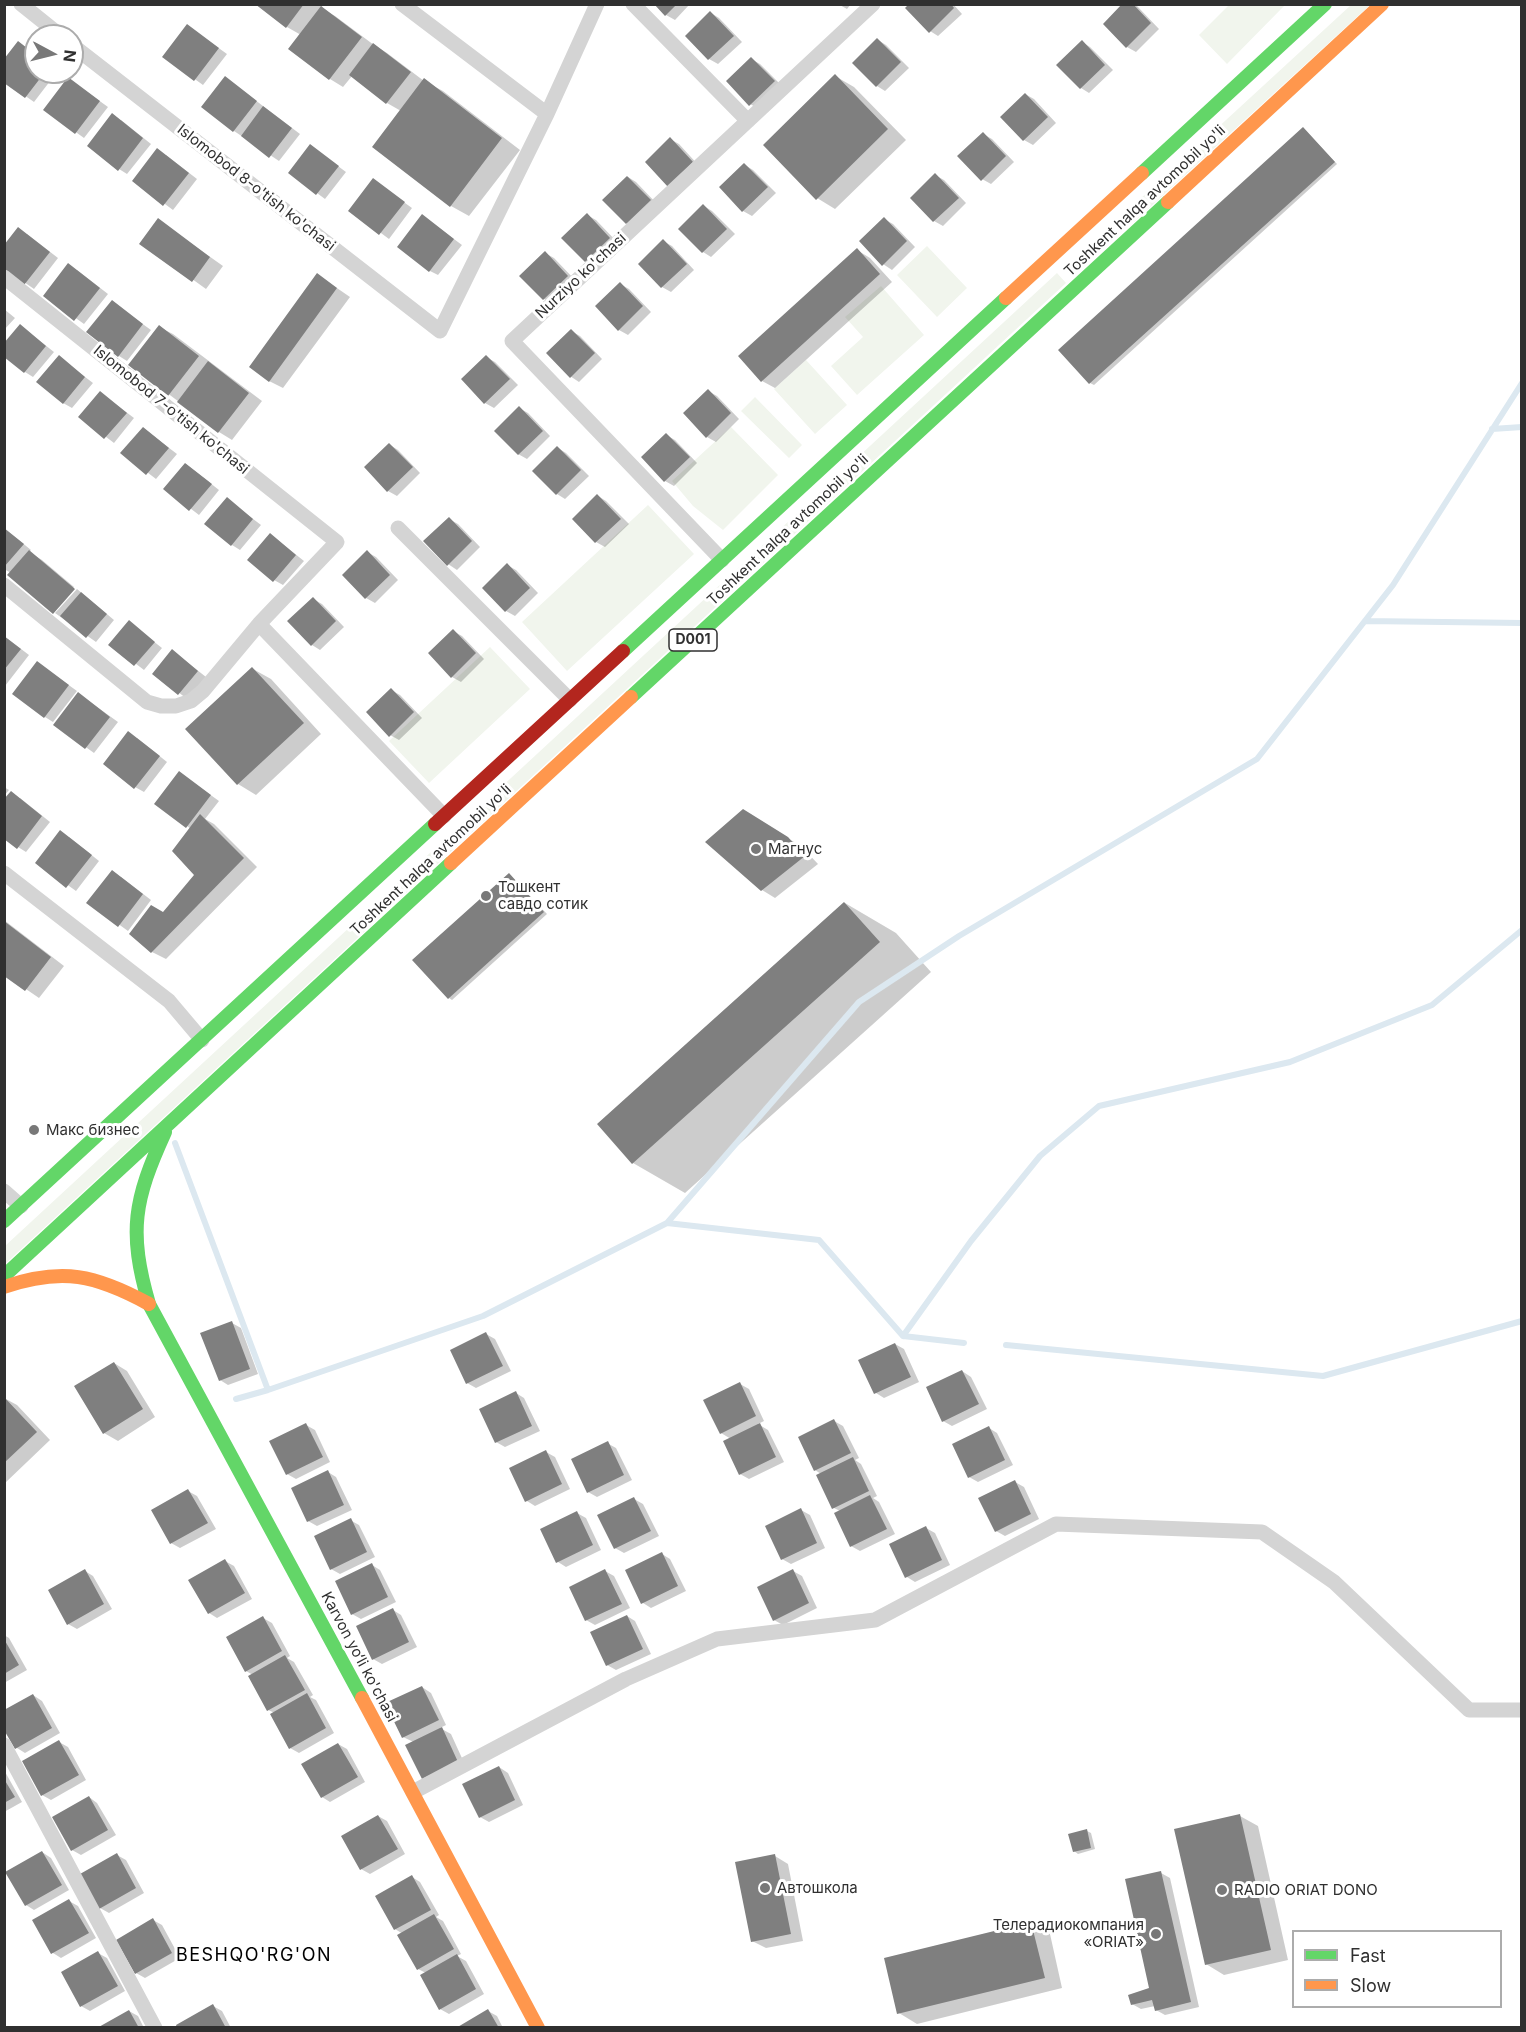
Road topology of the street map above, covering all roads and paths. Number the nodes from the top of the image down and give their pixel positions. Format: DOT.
graph roads {
  1 [pos="21,4"];
  2 [pos="402,4"];
  3 [pos="597,4"];
  4 [pos="633,4"];
  5 [pos="873,4"];
  6 [pos="1325,4"];
  7 [pos="1382,4"];
  8 [pos="46,24"];
  9 [pos="84,54"];
  10 [pos="547,114"];
  11 [pos="748,121"];
  12 [pos="4,277"];
  13 [pos="398,528"];
  14 [pos="722,560"];
  15 [pos="4,585"];
  16 [pos="259,624"];
  17 [pos="570,700"];
  18 [pos="444,816"];
  19 [pos="4,873"];
  20 [pos="202,1040"];
  21 [pos="168,1125"];
  22 [pos="4,1191"];
  23 [pos="21,1206"];
  24 [pos="4,1221"];
  25 [pos="4,1276"];
  26 [pos="4,1287"];
  27 [pos="149,1304"];
  28 [pos="1521,1710"];
  29 [pos="4,1745"];
  30 [pos="413,1792"];
  31 [pos="155,2028"];
  32 [pos="538,2028"];
  1 -- 8 [label="street"];
  2 -- 10 [label="street"];
  3 -- 10 [label="street"];
  4 -- 11 [label="street"];
  5 -- 11 [label="street, Nurziyo ko'chasi"];
  6 -- 14 [label="main road, Toshkent halqa avtomobil yo'li / D001"];
  7 -- 21 [label="main road, Toshkent halqa avtomobil yo'li / D001"];
  9 -- 10 [label="street, Islomobod 8-o'tish ko'chasi"];
  11 -- 14 [label="street, Nurziyo ko'chasi"];
  12 -- 16 [label="street, Islomobod 7-o'tish ko'chasi"];
  13 -- 17 [label="street"];
  14 -- 17 [label="main road, Toshkent halqa avtomobil yo'li / D001"];
  15 -- 16 [label="street"];
  16 -- 18 [label="street"];
  17 -- 18 [label="main road, Toshkent halqa avtomobil yo'li / D001"];
  18 -- 20 [label="main road, Toshkent halqa avtomobil yo'li / D001"];
  19 -- 20 [label="street"];
  20 -- 23 [label="main road, Toshkent halqa avtomobil yo'li / D001"];
  21 -- 25 [label="main road, Toshkent halqa avtomobil yo'li / D001"];
  21 -- 27 [label="main road, Karvon yo‘li ko'chasi"];
  22 -- 23 [label="street"];
  23 -- 24 [label="main road, Toshkent halqa avtomobil yo'li / D001"];
  26 -- 27 [label="main road"];
  27 -- 30 [label="main road, Karvon yo‘li ko'chasi"];
  28 -- 30 [label="street"];
  29 -- 31 [label="street"];
  30 -- 32 [label="main road, Karvon yo‘li ko'chasi"];
}
